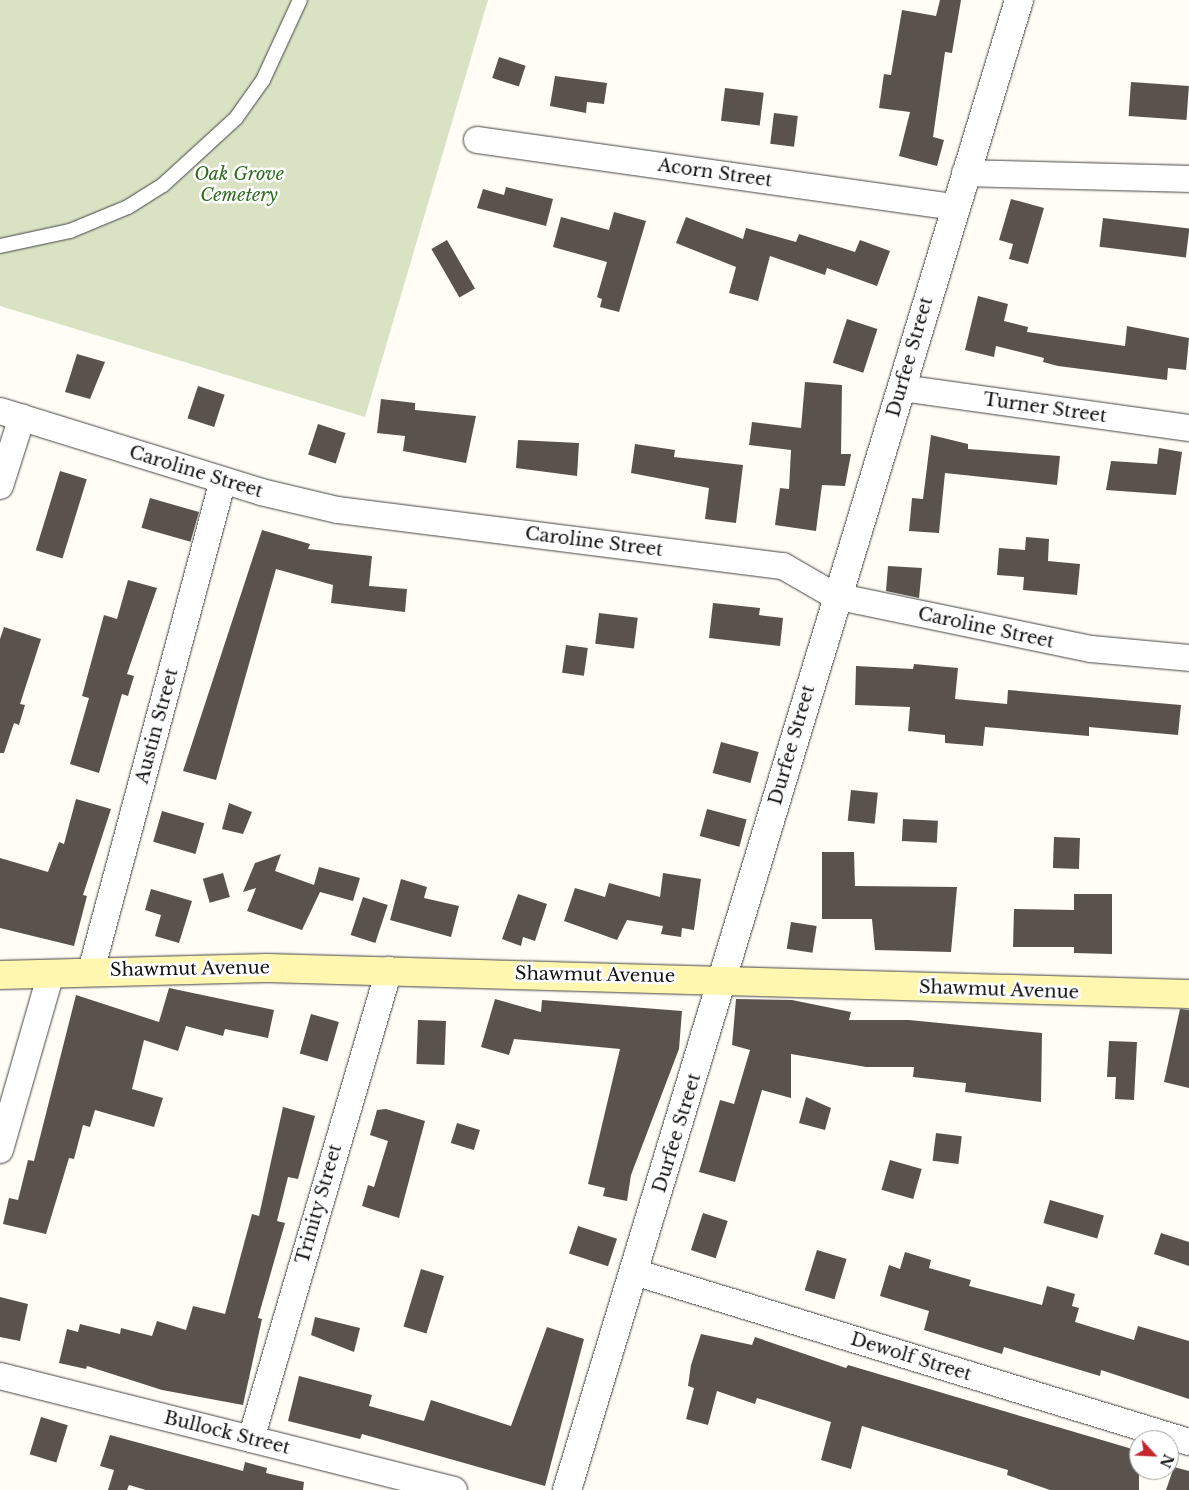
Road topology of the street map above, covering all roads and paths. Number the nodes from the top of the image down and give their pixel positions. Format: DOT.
graph roads {
  1 [pos="300,0"];
  2 [pos="1019,0"];
  3 [pos="477,140"];
  4 [pos="966,173"];
  5 [pos="1189,179"];
  6 [pos="953,207"];
  7 [pos="0,246"];
  8 [pos="902,388"];
  9 [pos="11,414"];
  10 [pos="1189,428"];
  11 [pos="222,480"];
  12 [pos="0,486"];
  13 [pos="835,596"];
  14 [pos="1189,658"];
  15 [pos="389,970"];
  16 [pos="91,971"];
  17 [pos="51,973"];
  18 [pos="0,975"];
  19 [pos="724,978"];
  20 [pos="1189,994"];
  21 [pos="0,1150"];
  22 [pos="634,1272"];
  23 [pos="0,1376"];
  24 [pos="251,1439"];
  25 [pos="1189,1442"];
  26 [pos="454,1490"];
  27 [pos="567,1490"];
  1 -- 7 [label="lane"];
  2 -- 4 [label="street, Durfee Street"];
  3 -- 6 [label="street, Acorn Street"];
  4 -- 5 [label="street"];
  4 -- 6 [label="street, Durfee Street"];
  6 -- 8 [label="street, Durfee Street"];
  8 -- 10 [label="street, Turner Street"];
  8 -- 13 [label="street, Durfee Street"];
  9 -- 11 [label="street, Caroline Street"];
  9 -- 12 [label="street"];
  11 -- 13 [label="street, Caroline Street"];
  11 -- 16 [label="street, Austin Street"];
  13 -- 14 [label="street, Caroline Street"];
  13 -- 19 [label="street, Durfee Street"];
  15 -- 16 [label="main road, Shawmut Avenue"];
  15 -- 19 [label="main road, Shawmut Avenue"];
  15 -- 24 [label="street, Trinity Street"];
  16 -- 17 [label="main road, Shawmut Avenue"];
  17 -- 18 [label="main road, Shawmut Avenue"];
  17 -- 21 [label="street"];
  19 -- 20 [label="main road, Shawmut Avenue"];
  19 -- 22 [label="street, Durfee Street"];
  22 -- 25 [label="street, Dewolf Street"];
  22 -- 27 [label="street, Durfee Street"];
  23 -- 24 [label="street, Bullock Street"];
  24 -- 26 [label="street, Bullock Street"];
}
